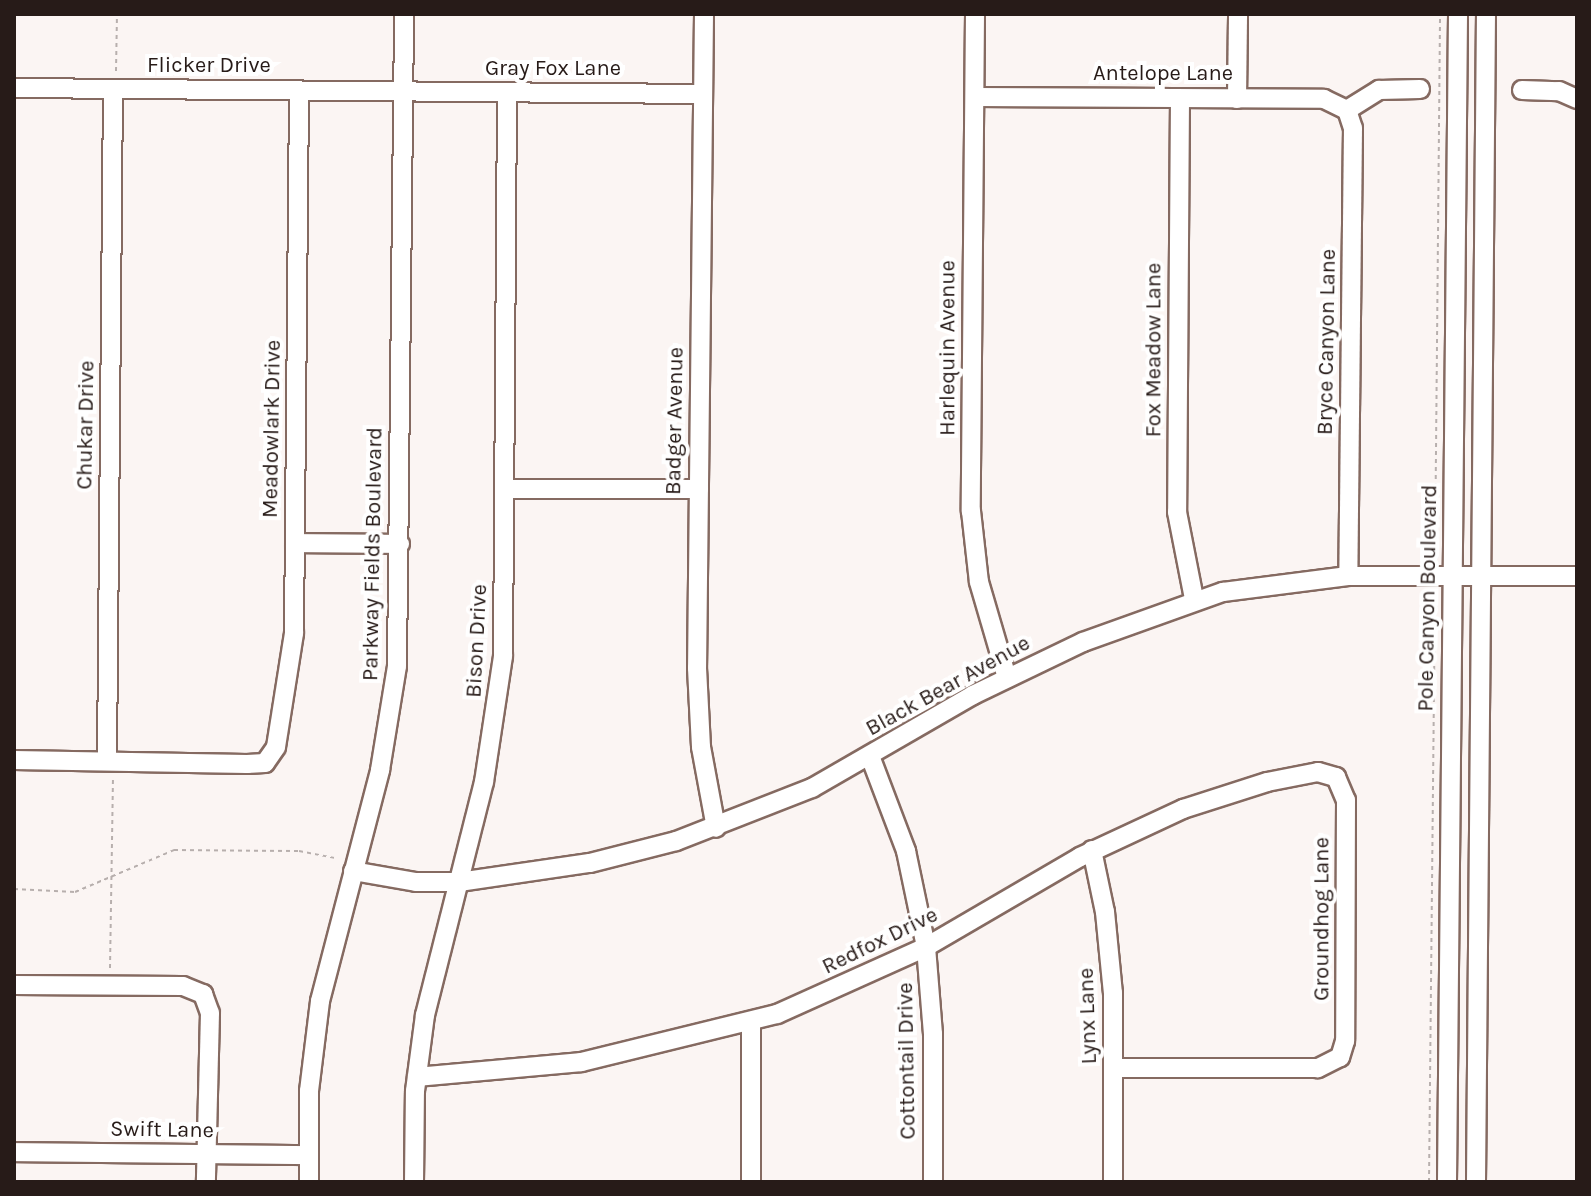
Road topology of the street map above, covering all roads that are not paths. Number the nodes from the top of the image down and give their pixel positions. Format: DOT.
graph roads {
  1 [pos="404,14"];
  2 [pos="704,14"];
  3 [pos="975,14"];
  4 [pos="1238,14"];
  5 [pos="1458,14"];
  6 [pos="1486,14"];
  7 [pos="115,83"];
  8 [pos="14,88"];
  9 [pos="1420,89"];
  10 [pos="1522,90"];
  11 [pos="299,91"];
  12 [pos="403,92"];
  13 [pos="507,92"];
  14 [pos="703,94"];
  15 [pos="975,97"];
  16 [pos="1180,99"];
  17 [pos="1237,99"];
  18 [pos="1577,99"];
  19 [pos="1347,110"];
  20 [pos="505,489"];
  21 [pos="699,489"];
  22 [pos="295,543"];
  23 [pos="400,544"];
  24 [pos="1452,575"];
  25 [pos="1481,575"];
  26 [pos="1348,576"];
  27 [pos="1577,576"];
  28 [pos="1194,599"];
  29 [pos="1007,678"];
  30 [pos="870,756"];
  31 [pos="14,760"];
  32 [pos="107,761"];
  33 [pos="1336,777"];
  34 [pos="716,828"];
  35 [pos="1092,850"];
  36 [pos="353,871"];
  37 [pos="459,882"];
  38 [pos="926,947"];
  39 [pos="14,985"];
  40 [pos="751,1022"];
  41 [pos="1114,1068"];
  42 [pos="417,1077"];
  43 [pos="14,1152"];
  44 [pos="206,1154"];
  45 [pos="309,1155"];
  46 [pos="206,1182"];
  47 [pos="309,1182"];
  48 [pos="414,1182"];
  49 [pos="751,1182"];
  50 [pos="933,1182"];
  51 [pos="1113,1182"];
  52 [pos="1447,1182"];
  53 [pos="1476,1182"];
  1 -- 12 [label="street, Parkway Fields Boulevard"];
  2 -- 14 [label="street, Badger Avenue"];
  3 -- 15 [label="street, Harlequin Avenue"];
  4 -- 17 [label="street"];
  5 -- 24 [label="street, Pole Canyon Boulevard"];
  6 -- 25 [label="street"];
  7 -- 8 [label="street, Flicker Drive"];
  7 -- 11 [label="street, Flicker Drive"];
  7 -- 32 [label="street, Chukar Drive"];
  9 -- 19 [label="street"];
  10 -- 18 [label="street"];
  11 -- 12 [label="street, Flicker Drive"];
  11 -- 22 [label="street, Meadowlark Drive"];
  12 -- 13 [label="street, Gray Fox Lane"];
  12 -- 23 [label="street, Parkway Fields Boulevard"];
  13 -- 14 [label="street, Gray Fox Lane"];
  13 -- 20 [label="street, Bison Drive"];
  14 -- 21 [label="street, Badger Avenue"];
  15 -- 16 [label="street, Antelope Lane"];
  15 -- 29 [label="street, Harlequin Avenue"];
  16 -- 17 [label="street, Antelope Lane"];
  16 -- 28 [label="street, Fox Meadow Lane"];
  17 -- 19 [label="street, Antelope Lane"];
  19 -- 26 [label="street, Bryce Canyon Lane"];
  20 -- 21 [label="street"];
  20 -- 37 [label="street, Bison Drive"];
  21 -- 34 [label="street, Badger Avenue"];
  22 -- 23 [label="street"];
  22 -- 32 [label="street, Meadowlark Drive"];
  23 -- 36 [label="street, Parkway Fields Boulevard"];
  24 -- 25 [label="street, Black Bear Avenue"];
  24 -- 26 [label="street, Black Bear Avenue"];
  24 -- 52 [label="street, Pole Canyon Boulevard"];
  25 -- 27 [label="street, Black Bear Avenue"];
  25 -- 53 [label="street"];
  26 -- 28 [label="street, Black Bear Avenue"];
  28 -- 29 [label="street, Black Bear Avenue"];
  29 -- 30 [label="street, Black Bear Avenue"];
  30 -- 34 [label="street, Black Bear Avenue"];
  30 -- 38 [label="street, Cottontail Drive"];
  31 -- 32 [label="street"];
  33 -- 35 [label="street, Redfox Drive"];
  33 -- 41 [label="street, Groundhog Lane"];
  34 -- 37 [label="street, Black Bear Avenue"];
  35 -- 38 [label="street, Redfox Drive"];
  35 -- 41 [label="street, Lynx Lane"];
  36 -- 37 [label="street, Black Bear Avenue"];
  36 -- 45 [label="street, Parkway Fields Boulevard"];
  37 -- 42 [label="street, Bison Drive"];
  38 -- 40 [label="street, Redfox Drive"];
  38 -- 50 [label="street, Cottontail Drive"];
  39 -- 44 [label="street"];
  40 -- 42 [label="street, Redfox Drive"];
  40 -- 49 [label="street"];
  41 -- 51 [label="street, Lynx Lane"];
  42 -- 48 [label="street, Bison Drive"];
  43 -- 44 [label="street, Swift Lane"];
  44 -- 45 [label="street, Swift Lane"];
  44 -- 46 [label="street"];
  45 -- 47 [label="street, Parkway Fields Boulevard"];
}
